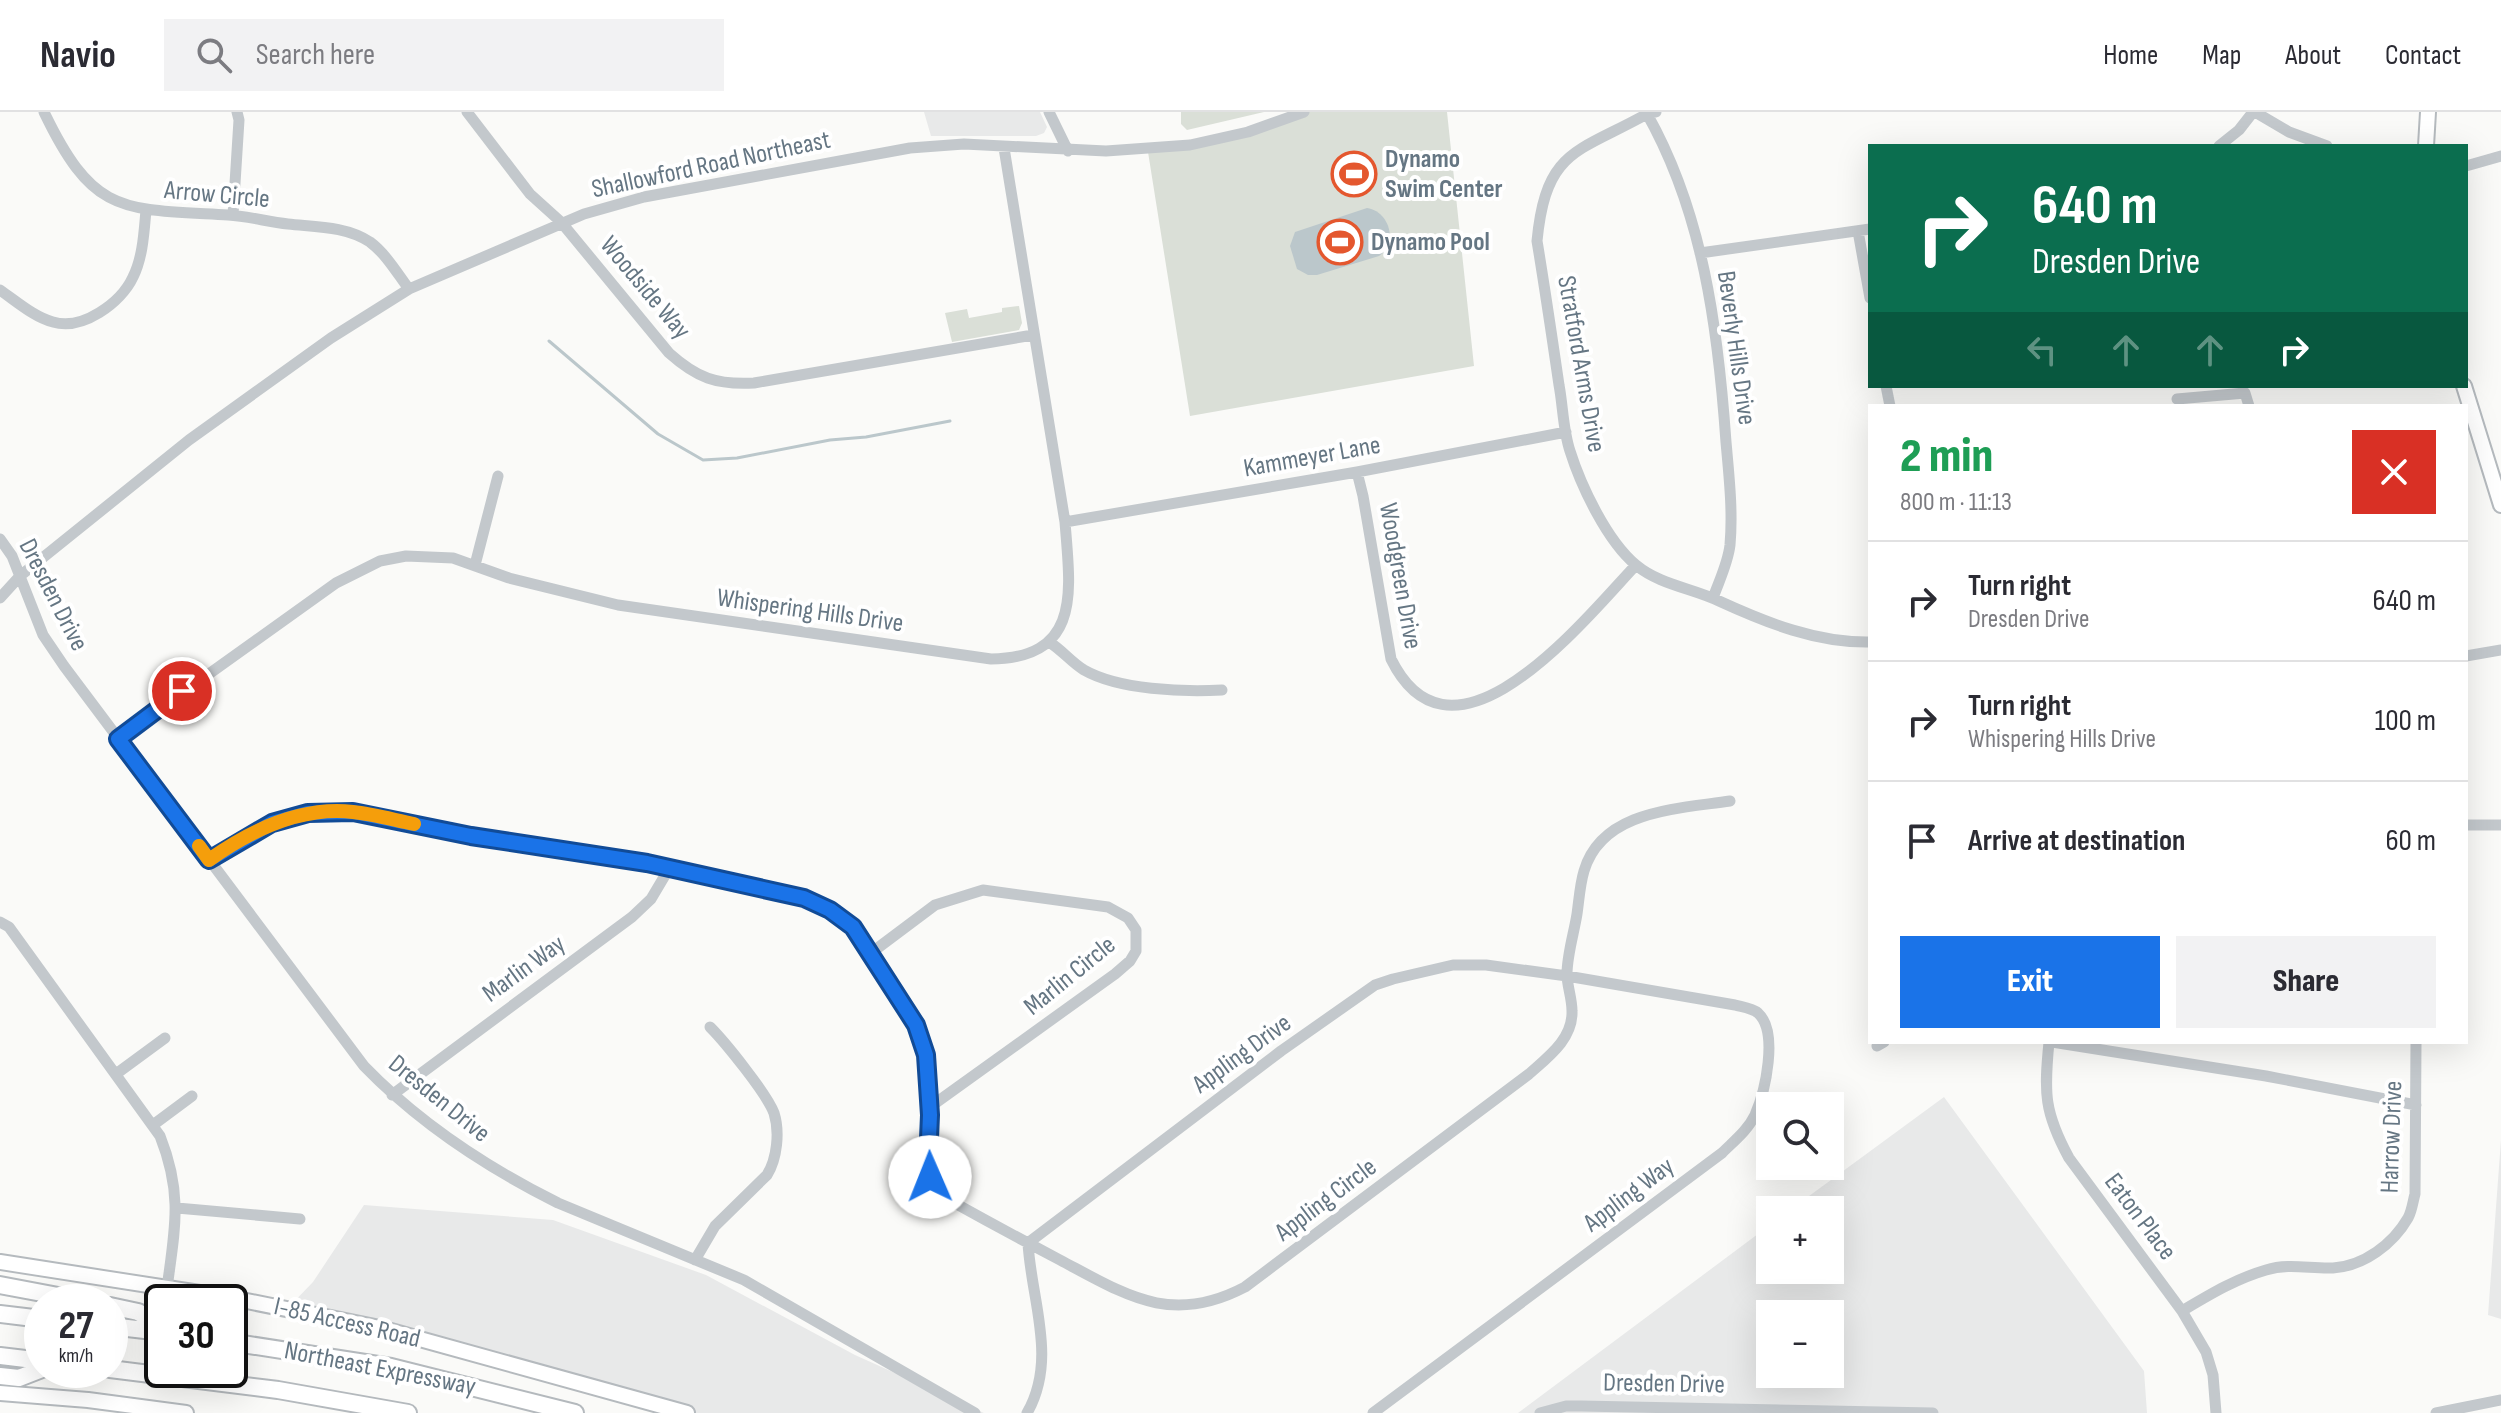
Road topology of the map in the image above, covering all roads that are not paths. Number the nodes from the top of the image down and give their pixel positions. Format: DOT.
graph roads {
  1 [pos="44,112"];
  2 [pos="237,112"];
  3 [pos="467,112"];
  4 [pos="1049,112"];
  5 [pos="1304,112"];
  6 [pos="2254,112"];
  7 [pos="2428,112"];
  8 [pos="1650,113"];
  9 [pos="2222,144"];
  10 [pos="2322,144"];
  11 [pos="2426,144"];
  12 [pos="1004,148"];
  13 [pos="1068,151"];
  14 [pos="2501,156"];
  15 [pos="2468,165"];
  16 [pos="146,210"];
  17 [pos="233,215"];
  18 [pos="561,222"];
  19 [pos="1864,230"];
  20 [pos="1700,253"];
  21 [pos="1868,275"];
  22 [pos="409,289"];
  23 [pos="0,290"];
  24 [pos="1033,335"];
  25 [pos="2177,399"];
  26 [pos="2248,404"];
  27 [pos="2471,425"];
  28 [pos="1566,432"];
  29 [pos="1357,472"];
  30 [pos="498,476"];
  31 [pos="2501,505"];
  32 [pos="1065,522"];
  33 [pos="0,539"];
  34 [pos="475,565"];
  35 [pos="1636,565"];
  36 [pos="20,576"];
  37 [pos="0,598"];
  38 [pos="1713,598"];
  39 [pos="1049,642"];
  40 [pos="1868,642"];
  41 [pos="2501,650"];
  42 [pos="2468,656"];
  43 [pos="1222,690"];
  44 [pos="118,739"];
  45 [pos="1730,801"];
  46 [pos="2468,825"];
  47 [pos="2501,825"];
  48 [pos="209,860"];
  49 [pos="670,867"];
  50 [pos="0,922"];
  51 [pos="871,953"];
  52 [pos="1567,976"];
  53 [pos="1681,995"];
  54 [pos="710,1027"];
  55 [pos="165,1038"];
  56 [pos="2050,1044"];
  57 [pos="2063,1044"];
  58 [pos="2416,1044"];
  59 [pos="116,1074"];
  60 [pos="392,1095"];
  61 [pos="192,1096"];
  62 [pos="2416,1105"];
  63 [pos="930,1107"];
  64 [pos="153,1125"];
  65 [pos="177,1208"];
  66 [pos="300,1219"];
  67 [pos="1028,1243"];
  68 [pos="695,1260"];
  69 [pos="0,1262"];
  70 [pos="144,1284"];
  71 [pos="168,1284"];
  72 [pos="0,1285"];
  73 [pos="24,1290"];
  74 [pos="248,1302"];
  75 [pos="2182,1311"];
  76 [pos="0,1314"];
  77 [pos="24,1317"];
  78 [pos="248,1345"];
  79 [pos="0,1356"];
  80 [pos="24,1359"];
  81 [pos="128,1371"];
  82 [pos="0,1376"];
  83 [pos="24,1376"];
  84 [pos="0,1393"];
  85 [pos="2501,1400"];
  86 [pos="186,1413"];
  87 [pos="408,1413"];
  88 [pos="575,1413"];
  89 [pos="687,1413"];
  90 [pos="975,1413"];
  91 [pos="1027,1413"];
  92 [pos="1373,1413"];
  93 [pos="1540,1413"];
  94 [pos="1933,1413"];
  95 [pos="2216,1413"];
  96 [pos="2436,1413"];
  1 -- 16 [label="street, Arrow Circle"];
  2 -- 17 [label="street"];
  3 -- 18 [label="street, Woodside Way"];
  4 -- 13 [label="street"];
  5 -- 13 [label="street, Shallowford Road Northeast"];
  6 -- 9 [label="street"];
  6 -- 10 [label="street"];
  7 -- 11 [label="main road"];
  8 -- 20 [label="street, Beverly Hills Drive"];
  8 -- 28 [label="street, Stratford Arms Drive"];
  12 -- 13 [label="street, Shallowford Road Northeast"];
  12 -- 18 [label="street, Shallowford Road Northeast"];
  12 -- 24 [label="street"];
  14 -- 15 [label="street"];
  16 -- 17 [label="street, Arrow Circle"];
  16 -- 23 [label="street"];
  17 -- 22 [label="street, Arrow Circle"];
  18 -- 22 [label="street, Shallowford Road Northeast"];
  18 -- 24 [label="street, Woodside Way"];
  19 -- 20 [label="street"];
  19 -- 21 [label="street"];
  20 -- 38 [label="street, Beverly Hills Drive"];
  22 -- 36 [label="street, Shallowford Road Northeast"];
  24 -- 32 [label="street"];
  25 -- 26 [label="street"];
  27 -- 31 [label="main road"];
  28 -- 29 [label="street, Kammeyer Lane"];
  28 -- 35 [label="street, Stratford Arms Drive"];
  29 -- 32 [label="street, Kammeyer Lane"];
  29 -- 35 [label="street, Woodgreen Drive"];
  30 -- 34 [label="street"];
  32 -- 39 [label="street"];
  33 -- 36 [label="street, Dresden Drive"];
  34 -- 39 [label="street, Whispering Hills Drive"];
  34 -- 44 [label="street, Whispering Hills Drive"];
  35 -- 38 [label="street, Stratford Arms Drive"];
  36 -- 37 [label="street, Shallowford Road Northeast"];
  36 -- 44 [label="street, Dresden Drive"];
  38 -- 40 [label="street, Stratford Arms Drive"];
  39 -- 43 [label="street"];
  41 -- 42 [label="street"];
  44 -- 48 [label="street, Dresden Drive"];
  45 -- 52 [label="street, Appling Circle"];
  46 -- 47 [label="street"];
  48 -- 49 [label="street, Appling Circle"];
  48 -- 60 [label="street, Dresden Drive"];
  49 -- 51 [label="street, Appling Circle"];
  49 -- 60 [label="street, Marlin Way"];
  50 -- 59 [label="street"];
  51 -- 63 [label="street, Appling Circle"];
  51 -- 63 [label="street, Marlin Circle"];
  52 -- 53 [label="street, Appling Drive"];
  52 -- 67 [label="street, Appling Drive"];
  52 -- 67 [label="street, Appling Circle"];
  53 -- 92 [label="street, Appling Way"];
  54 -- 68 [label="street"];
  55 -- 59 [label="street"];
  56 -- 75 [label="street, Eaton Place"];
  57 -- 62 [label="street"];
  58 -- 62 [label="street, Harrow Drive"];
  59 -- 64 [label="street"];
  60 -- 68 [label="street, Dresden Drive"];
  61 -- 64 [label="street"];
  62 -- 75 [label="street, Harrow Drive"];
  63 -- 67 [label="street, Appling Circle"];
  64 -- 65 [label="street"];
  65 -- 66 [label="street"];
  65 -- 71 [label="street"];
  67 -- 91 [label="street"];
  68 -- 90 [label="street, Dresden Drive"];
  69 -- 70 [label="main road, I-85 Access Road"];
  72 -- 73 [label="highway"];
  74 -- 89 [label="main road, I-85 Access Road"];
  75 -- 95 [label="street, Eaton Place"];
  76 -- 77 [label="highway"];
  78 -- 88 [label="highway, Northeast Expressway"];
  79 -- 80 [label="highway"];
  81 -- 87 [label="highway, Northeast Expressway"];
  82 -- 83 [label="highway"];
  84 -- 86 [label="main road"];
  85 -- 96 [label="street"];
  93 -- 94 [label="street, Dresden Drive"];
}
